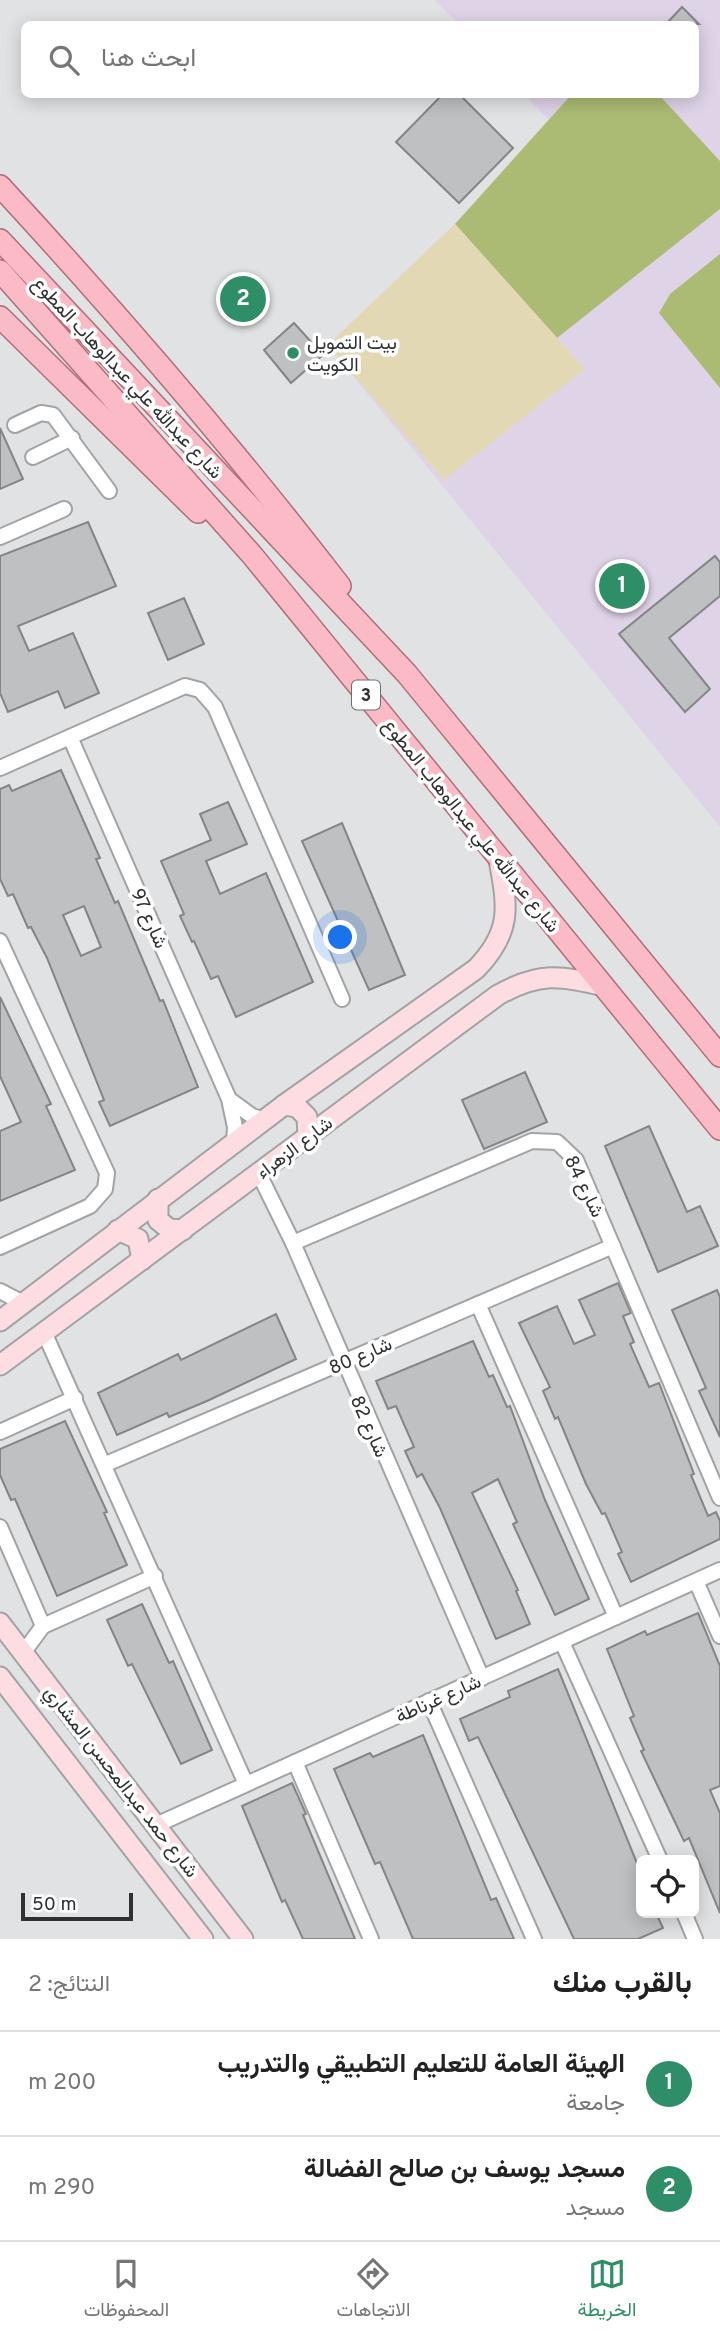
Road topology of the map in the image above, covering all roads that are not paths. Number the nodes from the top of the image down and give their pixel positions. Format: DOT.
graph roads {
  1 [pos="0,186"];
  2 [pos="2,242"];
  3 [pos="0,271"];
  4 [pos="0,317"];
  5 [pos="15,425"];
  6 [pos="72,438"];
  7 [pos="33,457"];
  8 [pos="109,491"];
  9 [pos="64,509"];
  10 [pos="0,537"];
  11 [pos="252,555"];
  12 [pos="407,674"];
  13 [pos="70,737"];
  14 [pos="0,768"];
  15 [pos="499,860"];
  16 [pos="0,941"];
  17 [pos="460,981"];
  18 [pos="604,986"];
  19 [pos="342,999"];
  20 [pos="482,1006"];
  21 [pos="720,1056"];
  22 [pos="229,1099"];
  23 [pos="284,1105"];
  24 [pos="265,1120"];
  25 [pos="720,1129"];
  26 [pos="308,1136"];
  27 [pos="234,1143"];
  28 [pos="259,1174"];
  29 [pos="158,1199"];
  30 [pos="118,1230"];
  31 [pos="183,1230"];
  32 [pos="293,1243"];
  33 [pos="614,1246"];
  34 [pos="0,1247"];
  35 [pos="142,1260"];
  36 [pos="0,1291"];
  37 [pos="23,1303"];
  38 [pos="478,1304"];
  39 [pos="0,1321"];
  40 [pos="44,1332"];
  41 [pos="342,1363"];
  42 [pos="0,1365"];
  43 [pos="75,1398"];
  44 [pos="0,1432"];
  45 [pos="106,1464"];
  46 [pos="720,1498"];
  47 [pos="0,1527"];
  48 [pos="720,1570"];
  49 [pos="155,1576"];
  50 [pos="696,1581"];
  51 [pos="616,1617"];
  52 [pos="0,1623"];
  53 [pos="43,1626"];
  54 [pos="720,1636"];
  55 [pos="562,1642"];
  56 [pos="23,1653"];
  57 [pos="0,1677"];
  58 [pos="482,1678"];
  59 [pos="429,1701"];
  60 [pos="295,1762"];
  61 [pos="246,1784"];
  62 [pos="156,1825"];
  63 [pos="658,1855"];
  64 [pos="686,1918"];
  65 [pos="242,1938"];
  66 [pos="203,1939"];
  67 [pos="371,1939"];
  68 [pos="534,1939"];
  69 [pos="695,1939"];
  1 -- 12 [label="main road"];
  2 -- 12 [label="main road, شارع عبدالله علي عبدالوهاب المطوع / 3"];
  3 -- 11 [label="main road, شارع عبدالله علي عبدالوهاب المطوع / 3"];
  4 -- 11 [label="main road"];
  5 -- 6 [label="street"];
  6 -- 7 [label="street"];
  6 -- 8 [label="street"];
  9 -- 10 [label="street"];
  11 -- 15 [label="main road, شارع عبدالله علي عبدالوهاب المطوع / 3"];
  12 -- 21 [label="main road, شارع عبدالله علي عبدالوهاب المطوع / 3"];
  13 -- 14 [label="street"];
  13 -- 19 [label="street"];
  13 -- 22 [label="street, شارع 97"];
  15 -- 17 [label="street, شارع الزهراء"];
  15 -- 18 [label="main road, شارع عبدالله علي عبدالوهاب المطوع / 3"];
  16 -- 34 [label="street"];
  17 -- 20 [label="street"];
  17 -- 23 [label="street, شارع الزهراء"];
  18 -- 20 [label="street, شارع الزهراء"];
  18 -- 25 [label="main road, شارع عبدالله علي عبدالوهاب المطوع / 3"];
  20 -- 26 [label="street, شارع الزهراء"];
  22 -- 24 [label="street"];
  22 -- 27 [label="street, شارع 97"];
  23 -- 24 [label="street, شارع الزهراء"];
  23 -- 26 [label="street"];
  24 -- 27 [label="street, شارع الزهراء"];
  26 -- 28 [label="street, شارع الزهراء"];
  27 -- 29 [label="street, شارع الزهراء"];
  28 -- 31 [label="street, شارع الزهراء"];
  28 -- 32 [label="street, شارع 82"];
  29 -- 30 [label="street, شارع الزهراء"];
  29 -- 31 [label="street"];
  30 -- 35 [label="street"];
  30 -- 37 [label="street, شارع الزهراء"];
  31 -- 35 [label="street, شارع الزهراء"];
  32 -- 33 [label="street, شارع 84"];
  32 -- 41 [label="street, شارع 82"];
  33 -- 38 [label="street, شارع 80"];
  33 -- 46 [label="street, شارع 84"];
  35 -- 40 [label="street, شارع الزهراء"];
  36 -- 37 [label="street"];
  37 -- 39 [label="street, شارع الزهراء"];
  38 -- 41 [label="street, شارع 80"];
  38 -- 51 [label="street"];
  40 -- 42 [label="street, شارع الزهراء"];
  40 -- 43 [label="street"];
  41 -- 45 [label="street, شارع 80"];
  41 -- 58 [label="street, شارع 82"];
  43 -- 44 [label="street"];
  43 -- 45 [label="street"];
  45 -- 49 [label="street"];
  47 -- 53 [label="street"];
  48 -- 50 [label="street, شارع غرناطة"];
  49 -- 53 [label="street"];
  49 -- 61 [label="street"];
  50 -- 51 [label="street, شارع غرناطة"];
  50 -- 54 [label="street"];
  51 -- 55 [label="street, شارع غرناطة"];
  52 -- 56 [label="street, شارع حمد عبدالمحسن المشاري"];
  53 -- 56 [label="street"];
  55 -- 58 [label="street, شارع غرناطة"];
  55 -- 63 [label="street"];
  56 -- 62 [label="street, شارع حمد عبدالمحسن المشاري"];
  57 -- 66 [label="street, شارع حمد عبدالمحسن المشاري"];
  58 -- 59 [label="street, شارع غرناطة"];
  59 -- 60 [label="street, شارع غرناطة"];
  59 -- 68 [label="street"];
  60 -- 61 [label="street, شارع غرناطة"];
  60 -- 67 [label="street"];
  61 -- 62 [label="street, شارع غرناطة"];
  62 -- 65 [label="street, شارع حمد عبدالمحسن المشاري"];
  64 -- 69 [label="street"];
}
